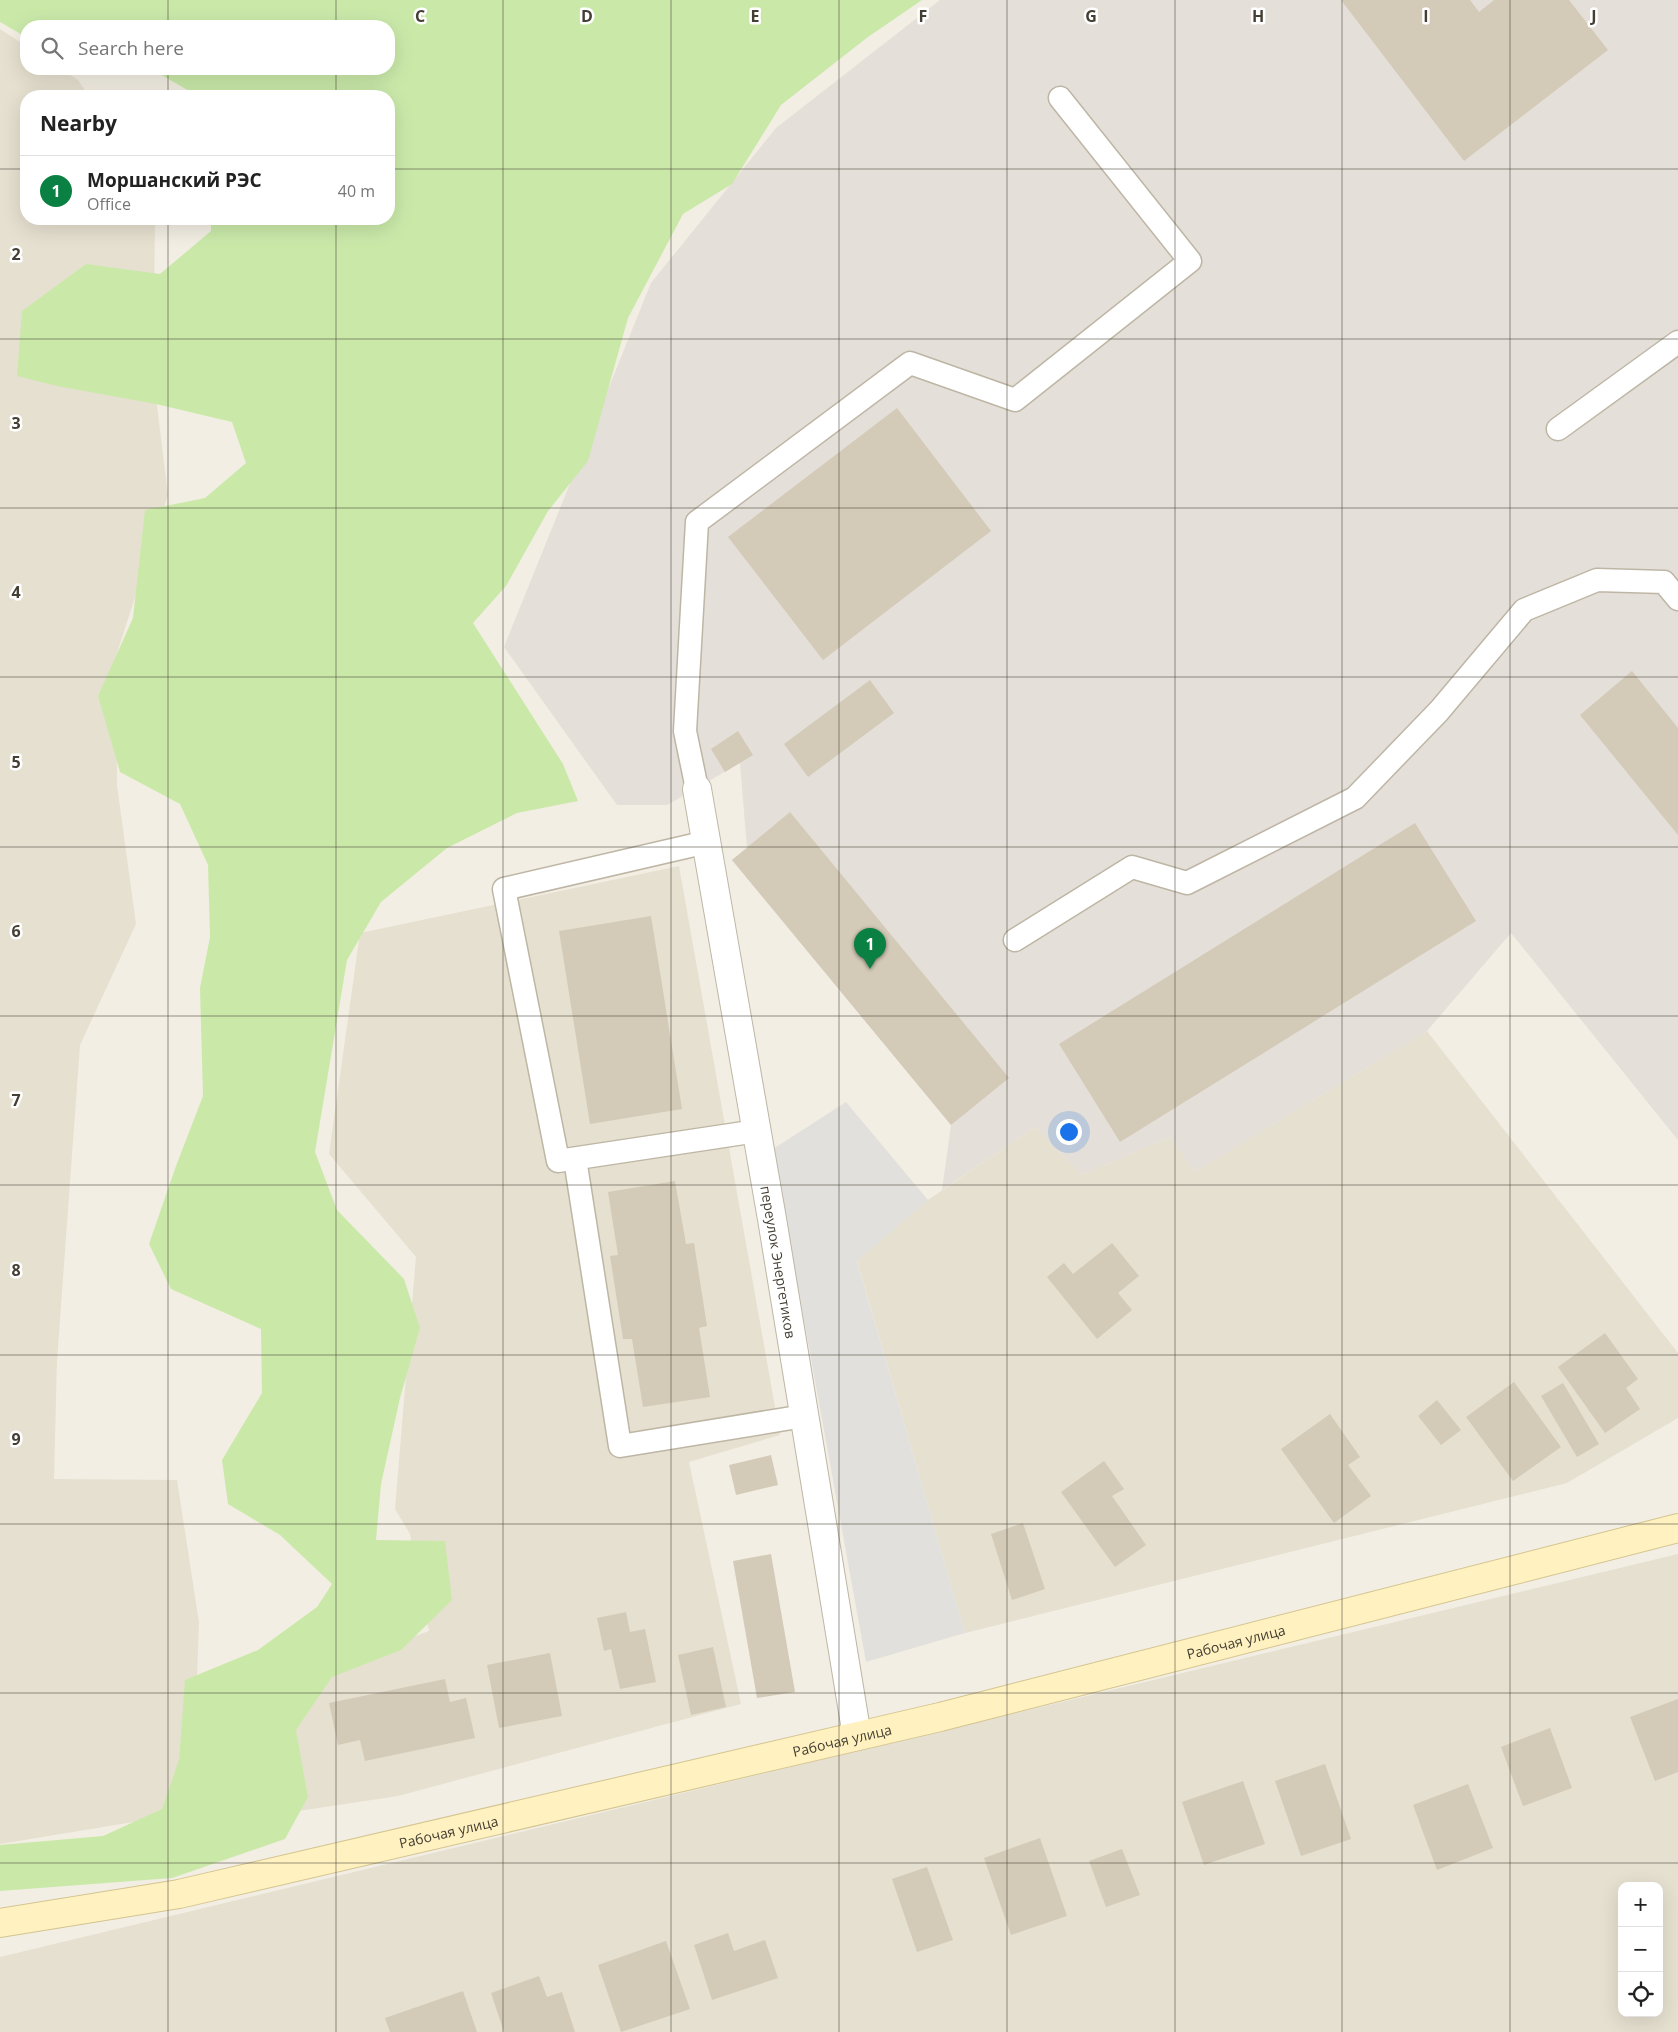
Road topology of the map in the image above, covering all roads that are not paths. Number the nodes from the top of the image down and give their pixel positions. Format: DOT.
graph roads {
  1 [pos="1060,98"];
  2 [pos="1678,342"];
  3 [pos="1558,429"];
  4 [pos="1671,575"];
  5 [pos="1678,599"];
  6 [pos="697,789"];
  7 [pos="706,842"];
  8 [pos="1015,940"];
  9 [pos="757,1131"];
  10 [pos="575,1159"];
  11 [pos="804,1416"];
  12 [pos="1678,1528"];
  13 [pos="856,1736"];
  14 [pos="0,1922"];
  1 -- 6 [label="lane"];
  2 -- 3 [label="lane"];
  4 -- 5 [label="lane"];
  4 -- 8 [label="lane"];
  6 -- 7 [label="street, переулок Энергетиков"];
  7 -- 9 [label="street, переулок Энергетиков"];
  7 -- 10 [label="lane"];
  9 -- 10 [label="lane"];
  9 -- 11 [label="street, переулок Энергетиков"];
  10 -- 11 [label="lane"];
  11 -- 13 [label="street, переулок Энергетиков"];
  12 -- 13 [label="street, Рабочая улица"];
  13 -- 14 [label="street, Рабочая улица"];
}
